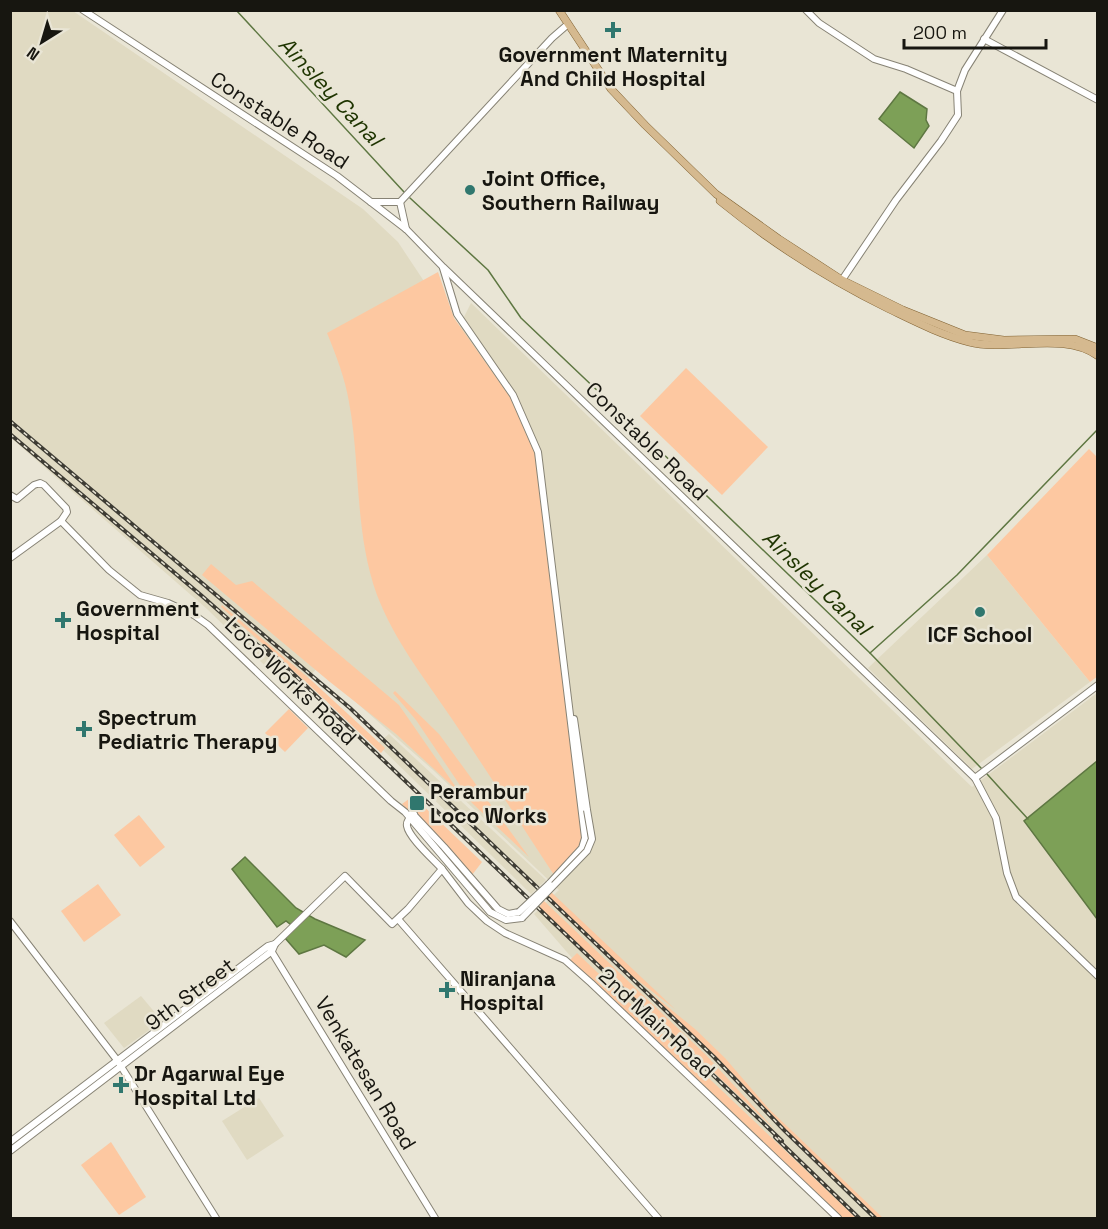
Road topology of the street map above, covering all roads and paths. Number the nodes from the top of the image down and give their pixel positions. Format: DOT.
graph roads {
  1 [pos="83,10"];
  2 [pos="568,10"];
  3 [pos="806,10"];
  4 [pos="1003,10"];
  5 [pos="560,13"];
  6 [pos="567,25"];
  7 [pos="984,39"];
  8 [pos="957,91"];
  9 [pos="1098,100"];
  10 [pos="716,194"];
  11 [pos="371,202"];
  12 [pos="400,202"];
  13 [pos="406,229"];
  14 [pos="443,267"];
  15 [pos="842,280"];
  16 [pos="1098,348"];
  17 [pos="1098,356"];
  18 [pos="10,495"];
  19 [pos="61,521"];
  20 [pos="10,558"];
  21 [pos="1098,685"];
  22 [pos="572,716"];
  23 [pos="975,778"];
  24 [pos="410,815"];
  25 [pos="442,869"];
  26 [pos="521,915"];
  27 [pos="398,919"];
  28 [pos="10,921"];
  29 [pos="272,947"];
  30 [pos="1098,976"];
  31 [pos="119,1063"];
  32 [pos="10,1142"];
  33 [pos="10,1151"];
  34 [pos="216,1218"];
  35 [pos="435,1218"];
  36 [pos="658,1218"];
  37 [pos="838,1218"];
  1 -- 11 [label="street, Constable Road"];
  2 -- 5 [label="street"];
  3 -- 8 [label="street"];
  4 -- 7 [label="street"];
  5 -- 6 [label="main road"];
  6 -- 10 [label="main road"];
  6 -- 12 [label="street"];
  7 -- 8 [label="street"];
  7 -- 9 [label="street"];
  8 -- 15 [label="street"];
  10 -- 15 [label="main road"];
  10 -- 17 [label="main road"];
  11 -- 12 [label="street"];
  11 -- 13 [label="street, Constable Road"];
  12 -- 13 [label="street"];
  13 -- 14 [label="street, Constable Road"];
  14 -- 22 [label="street"];
  14 -- 23 [label="street, Constable Road"];
  15 -- 16 [label="main road"];
  18 -- 19 [label="street"];
  19 -- 20 [label="street"];
  19 -- 24 [label="street, Loco Works Road"];
  21 -- 23 [label="street"];
  22 -- 26 [label="street, bridge"];
  22 -- 26 [label="street, bridge"];
  23 -- 30 [label="street, Constable Road"];
  24 -- 25 [label="street, 2nd Main Road"];
  24 -- 26 [label="street, Loco Works Road"];
  25 -- 27 [label="street"];
  25 -- 37 [label="street, 2nd Main Road"];
  27 -- 29 [label="street, 9th Street"];
  27 -- 36 [label="street"];
  28 -- 31 [label="street"];
  29 -- 31 [label="street, 9th Street"];
  29 -- 35 [label="street, Venkatesan Road"];
  31 -- 32 [label="street"];
  31 -- 33 [label="street"];
  31 -- 34 [label="street"];
}
